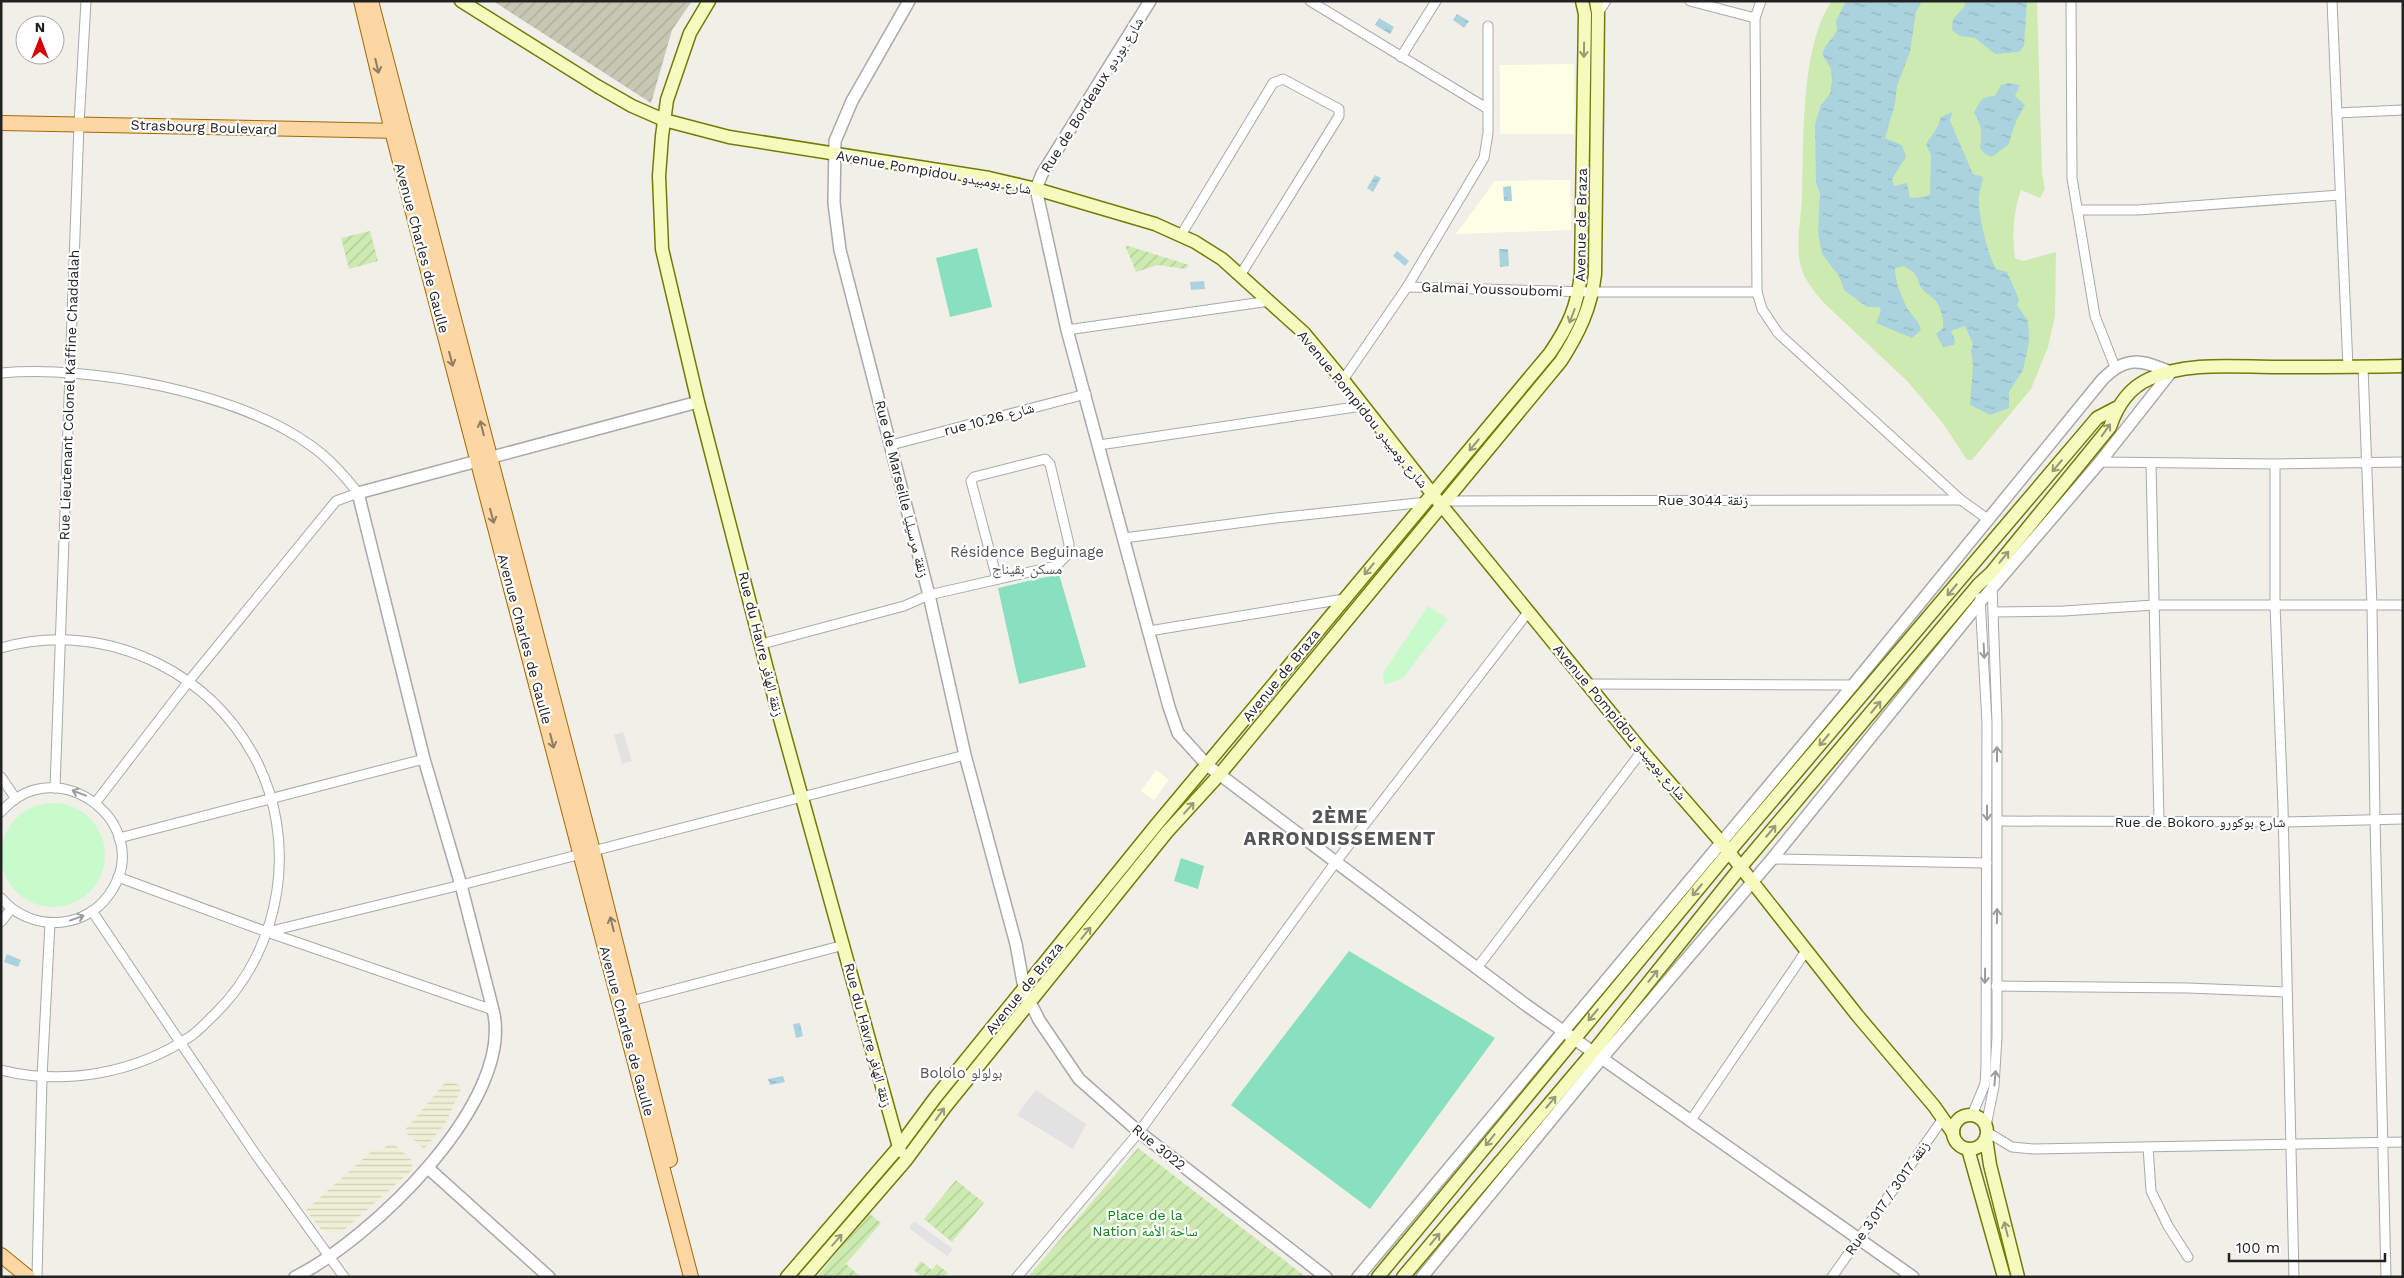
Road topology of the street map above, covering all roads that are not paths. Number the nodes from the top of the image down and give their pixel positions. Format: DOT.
graph roads {
  1 [pos="86,1"];
  2 [pos="362,1"];
  3 [pos="371,1"];
  4 [pos="460,1"];
  5 [pos="709,1"];
  6 [pos="909,1"];
  7 [pos="1150,1"];
  8 [pos="1310,1"];
  9 [pos="1436,1"];
  10 [pos="1582,1"];
  11 [pos="1606,1"];
  12 [pos="1690,1"];
  13 [pos="1761,1"];
  14 [pos="2071,1"];
  15 [pos="2332,1"];
  16 [pos="1597,7"];
  17 [pos="1755,18"];
  18 [pos="1488,26"];
  19 [pos="1401,56"];
  20 [pos="1488,109"];
  21 [pos="2403,110"];
  22 [pos="2336,113"];
  23 [pos="664,120"];
  24 [pos="1,123"];
  25 [pos="79,124"];
  26 [pos="392,131"];
  27 [pos="406,131"];
  28 [pos="834,155"];
  29 [pos="1036,189"];
  30 [pos="2340,195"];
  31 [pos="2077,210"];
  32 [pos="1181,234"];
  33 [pos="1241,274"];
  34 [pos="1407,287"];
  35 [pos="1579,291"];
  36 [pos="1593,292"];
  37 [pos="1757,292"];
  38 [pos="1270,301"];
  39 [pos="1067,330"];
  40 [pos="2403,366"];
  41 [pos="2115,367"];
  42 [pos="2348,367"];
  43 [pos="2362,367"];
  44 [pos="2171,372"];
  45 [pos="1,373"];
  46 [pos="70,373"];
  47 [pos="1343,380"];
  48 [pos="1086,394"];
  49 [pos="698,402"];
  50 [pos="1362,406"];
  51 [pos="2116,408"];
  52 [pos="1099,444"];
  53 [pos="891,445"];
  54 [pos="484,459"];
  55 [pos="2100,462"];
  56 [pos="2368,462"];
  57 [pos="2403,462"];
  58 [pos="2151,463"];
  59 [pos="2275,464"];
  60 [pos="358,493"];
  61 [pos="1961,500"];
  62 [pos="1437,501"];
  63 [pos="1989,520"];
  64 [pos="1124,538"];
  65 [pos="1991,573"];
  66 [pos="996,579"];
  67 [pos="1978,585"];
  68 [pos="1992,590"];
  69 [pos="929,595"];
  70 [pos="1344,599"];
  71 [pos="1980,602"];
  72 [pos="2154,605"];
  73 [pos="2275,605"];
  74 [pos="2403,605"];
  75 [pos="2372,606"];
  76 [pos="1529,611"];
  77 [pos="1994,612"];
  78 [pos="1149,631"];
  79 [pos="60,640"];
  80 [pos="762,644"];
  81 [pos="1,648"];
  82 [pos="189,681"];
  83 [pos="1588,684"];
  84 [pos="1853,685"];
  85 [pos="1642,751"];
  86 [pos="965,755"];
  87 [pos="424,760"];
  88 [pos="1207,765"];
  89 [pos="1220,774"];
  90 [pos="1,777"];
  91 [pos="55,788"];
  92 [pos="272,798"];
  93 [pos="803,798"];
  94 [pos="16,799"];
  95 [pos="96,802"];
  96 [pos="1,812"];
  97 [pos="2403,819"];
  98 [pos="2375,820"];
  99 [pos="1998,821"];
  100 [pos="2159,821"];
  101 [pos="2283,822"];
  102 [pos="119,838"];
  103 [pos="1725,848"];
  104 [pos="587,853"];
  105 [pos="1772,859"];
  106 [pos="1336,863"];
  107 [pos="1987,863"];
  108 [pos="1740,868"];
  109 [pos="118,877"];
  110 [pos="1751,882"];
  111 [pos="461,885"];
  112 [pos="1,898"];
  113 [pos="12,909"];
  114 [pos="92,911"];
  115 [pos="1,922"];
  116 [pos="50,923"];
  117 [pos="267,932"];
  118 [pos="844,945"];
  119 [pos="1806,951"];
  120 [pos="1477,968"];
  121 [pos="1996,986"];
  122 [pos="1024,988"];
  123 [pos="2287,992"];
  124 [pos="625,1002"];
  125 [pos="1030,1002"];
  126 [pos="494,1010"];
  127 [pos="1562,1030"];
  128 [pos="1574,1037"];
  129 [pos="180,1042"];
  130 [pos="1598,1055"];
  131 [pos="1,1070"];
  132 [pos="42,1077"];
  133 [pos="1934,1106"];
  134 [pos="1966,1117"];
  135 [pos="1691,1120"];
  136 [pos="1942,1120"];
  137 [pos="1139,1132"];
  138 [pos="1986,1132"];
  139 [pos="1953,1133"];
  140 [pos="2381,1142"];
  141 [pos="2403,1142"];
  142 [pos="2291,1145"];
  143 [pos="2148,1147"];
  144 [pos="898,1148"];
  145 [pos="1968,1149"];
  146 [pos="906,1160"];
  147 [pos="428,1168"];
  148 [pos="864,1188"];
  149 [pos="874,1196"];
  150 [pos="1858,1238"];
  151 [pos="1,1255"];
  152 [pos="330,1256"];
  153 [pos="2188,1257"];
  154 [pos="28,1277"];
  155 [pos="37,1277"];
  156 [pos="296,1277"];
  157 [pos="344,1277"];
  158 [pos="549,1277"];
  159 [pos="691,1277"];
  160 [pos="700,1277"];
  161 [pos="787,1277"];
  162 [pos="805,1277"];
  163 [pos="1017,1277"];
  164 [pos="1326,1277"];
  165 [pos="1358,1277"];
  166 [pos="1378,1277"];
  167 [pos="1403,1277"];
  168 [pos="1422,1277"];
  169 [pos="1832,1277"];
  170 [pos="1912,1277"];
  171 [pos="2004,1277"];
  172 [pos="2018,1277"];
  173 [pos="2294,1277"];
  174 [pos="2386,1277"];
  1 -- 25 [label="street, Rue Lieutenant Colonel Kaffine Chaddalah"];
  2 -- 26 [label="main road, Avenue Charles de Gaulle, one-way"];
  3 -- 27 [label="main road, Avenue Charles de Gaulle"];
  4 -- 23 [label="main road, Avenue Pompidou شارع بومبيدو"];
  5 -- 23 [label="main road, Rue du Havre زنقة الهافر"];
  6 -- 28 [label="street, Rue de Marseille زنقة مرسيليا"];
  7 -- 29 [label="street, Rue de Bordeaux شارع بوردو"];
  8 -- 19 [label="street"];
  9 -- 19 [label="street"];
  10 -- 35 [label="main road, Avenue de Braza, one-way"];
  11 -- 16 [label="street"];
  12 -- 17 [label="street"];
  13 -- 17 [label="street"];
  14 -- 31 [label="street"];
  15 -- 22 [label="street"];
  16 -- 36 [label="main road, Avenue de Braza"];
  17 -- 37 [label="street"];
  18 -- 20 [label="street"];
  19 -- 20 [label="street"];
  20 -- 34 [label="street"];
  21 -- 22 [label="street"];
  22 -- 30 [label="street"];
  23 -- 28 [label="main road, Avenue Pompidou شارع بومبيدو"];
  23 -- 49 [label="main road, Rue du Havre زنقة الهافر"];
  24 -- 25 [label="main road, Strasbourg Boulevard"];
  25 -- 26 [label="main road, Strasbourg Boulevard"];
  25 -- 46 [label="street, Rue Lieutenant Colonel Kaffine Chaddalah"];
  26 -- 27 [label="main road, Strasbourg Boulevard"];
  26 -- 54 [label="main road, Avenue Charles de Gaulle, one-way"];
  54 -- 27 [label="main road, Avenue Charles de Gaulle, one-way"];
  28 -- 29 [label="main road, Avenue Pompidou شارع بومبيدو"];
  28 -- 53 [label="street, Rue de Marseille زنقة مرسيليا"];
  29 -- 32 [label="main road, Avenue Pompidou شارع بومبيدو"];
  29 -- 39 [label="street"];
  30 -- 31 [label="street"];
  30 -- 42 [label="street"];
  31 -- 41 [label="street"];
  32 -- 33 [label="main road, Avenue Pompidou شارع بومبيدو"];
  32 -- 33 [label="street"];
  33 -- 38 [label="main road, Avenue Pompidou شارع بومبيدو"];
  34 -- 35 [label="street, Galmai Youssoubomi"];
  34 -- 47 [label="street"];
  35 -- 36 [label="street, Galmai Youssoubomi"];
  35 -- 62 [label="main road, Avenue de Braza, one-way"];
  36 -- 37 [label="street, Galmai Youssoubomi"];
  36 -- 62 [label="main road, Avenue de Braza"];
  37 -- 61 [label="street"];
  38 -- 39 [label="street"];
  38 -- 47 [label="main road, Avenue Pompidou شارع بومبيدو"];
  39 -- 48 [label="street"];
  40 -- 43 [label="main road"];
  41 -- 44 [label="street"];
  41 -- 63 [label="street"];
  42 -- 43 [label="main road"];
  42 -- 44 [label="main road"];
  43 -- 56 [label="street"];
  44 -- 51 [label="main road"];
  44 -- 55 [label="street"];
  45 -- 46 [label="street"];
  46 -- 60 [label="street"];
  46 -- 79 [label="street, Rue Lieutenant Colonel Kaffine Chaddalah"];
  47 -- 50 [label="main road, Avenue Pompidou شارع بومبيدو"];
  48 -- 52 [label="street"];
  48 -- 53 [label="street, rue 10.26 شارع"];
  49 -- 54 [label="street"];
  49 -- 80 [label="main road, Rue du Havre زنقة الهافر"];
  50 -- 52 [label="street"];
  50 -- 62 [label="main road, Avenue Pompidou شارع بومبيدو"];
  65 -- 51 [label="main road, one-way"];
  51 -- 103 [label="main road, one-way"];
  52 -- 64 [label="street"];
  53 -- 69 [label="street, Rue de Marseille زنقة مرسيليا"];
  54 -- 60 [label="street"];
  54 -- 104 [label="main road, Avenue Charles de Gaulle"];
  55 -- 58 [label="street"];
  55 -- 68 [label="street"];
  56 -- 57 [label="street"];
  56 -- 59 [label="street"];
  56 -- 75 [label="street"];
  58 -- 59 [label="street"];
  58 -- 72 [label="street"];
  59 -- 73 [label="street"];
  60 -- 82 [label="street"];
  60 -- 87 [label="street"];
  61 -- 62 [label="street, Rue 3044 زنقة"];
  61 -- 63 [label="street"];
  62 -- 64 [label="street, Rue 3044 زنقة"];
  62 -- 70 [label="main road, Avenue de Braza, one-way"];
  62 -- 76 [label="main road, Avenue Pompidou شارع بومبيدو"];
  62 -- 89 [label="main road, Avenue de Braza"];
  63 -- 84 [label="street"];
  64 -- 78 [label="street"];
  65 -- 67 [label="main road"];
  65 -- 68 [label="street"];
  66 -- 66 [label="street"];
  66 -- 69 [label="street"];
  67 -- 71 [label="street"];
  108 -- 67 [label="main road, one-way"];
  68 -- 71 [label="street"];
  68 -- 77 [label="street"];
  69 -- 80 [label="street"];
  69 -- 86 [label="street, Rue de Marseille زنقة مرسيليا"];
  70 -- 78 [label="street"];
  70 -- 88 [label="main road, Avenue de Braza"];
  71 -- 105 [label="street"];
  71 -- 107 [label="street, one-way"];
  72 -- 73 [label="street"];
  72 -- 77 [label="street"];
  72 -- 100 [label="street"];
  73 -- 75 [label="street"];
  73 -- 101 [label="street"];
  74 -- 75 [label="street"];
  75 -- 98 [label="street"];
  76 -- 83 [label="main road, Avenue Pompidou شارع بومبيدو"];
  76 -- 106 [label="street"];
  99 -- 77 [label="street, one-way"];
  78 -- 88 [label="street"];
  79 -- 81 [label="street"];
  79 -- 82 [label="street"];
  79 -- 91 [label="street, Rue Lieutenant Colonel Kaffine Chaddalah"];
  80 -- 93 [label="main road, Rue du Havre زنقة الهافر"];
  82 -- 92 [label="street"];
  82 -- 95 [label="street"];
  83 -- 84 [label="street"];
  83 -- 85 [label="main road, Avenue Pompidou شارع بومبيدو"];
  84 -- 103 [label="street"];
  85 -- 103 [label="main road, Avenue Pompidou شارع بومبيدو"];
  85 -- 120 [label="street"];
  86 -- 93 [label="street"];
  86 -- 122 [label="street, Rue de Marseille زنقة مرسيليا"];
  87 -- 92 [label="street"];
  87 -- 111 [label="street"];
  88 -- 89 [label="street"];
  88 -- 122 [label="main road, Avenue de Braza"];
  89 -- 106 [label="street"];
  125 -- 89 [label="main road, Avenue de Braza, one-way"];
  90 -- 94 [label="street"];
  91 -- 94 [label="street"];
  95 -- 91 [label="street, one-way"];
  92 -- 102 [label="street"];
  92 -- 117 [label="street"];
  93 -- 104 [label="street"];
  93 -- 118 [label="main road, Rue du Havre زنقة الهافر"];
  94 -- 96 [label="street"];
  95 -- 102 [label="street"];
  97 -- 98 [label="street, Rue de Bokoro شارع بوكورو"];
  98 -- 101 [label="street, Rue de Bokoro شارع بوكورو"];
  98 -- 140 [label="street"];
  99 -- 100 [label="street, Rue de Bokoro شارع بوكورو"];
  121 -- 99 [label="street, one-way"];
  100 -- 101 [label="street, Rue de Bokoro شارع بوكورو"];
  101 -- 123 [label="street"];
  102 -- 109 [label="street"];
  103 -- 108 [label="main road, Avenue Pompidou شارع بومبيدو"];
  103 -- 127 [label="street"];
  103 -- 128 [label="main road, one-way"];
  104 -- 111 [label="street"];
  104 -- 124 [label="main road, Avenue Charles de Gaulle"];
  105 -- 107 [label="street"];
  105 -- 110 [label="street"];
  106 -- 120 [label="street"];
  106 -- 137 [label="street"];
  107 -- 134 [label="street, one-way"];
  108 -- 110 [label="main road, Avenue Pompidou شارع بومبيدو"];
  130 -- 108 [label="main road, one-way"];
  109 -- 114 [label="street"];
  109 -- 117 [label="street"];
  110 -- 119 [label="main road, Avenue Pompidou شارع بومبيدو"];
  110 -- 130 [label="street"];
  111 -- 117 [label="street"];
  111 -- 126 [label="street"];
  112 -- 113 [label="street"];
  113 -- 115 [label="street"];
  113 -- 116 [label="street"];
  116 -- 114 [label="street, one-way"];
  114 -- 129 [label="street"];
  116 -- 132 [label="street"];
  117 -- 126 [label="street"];
  117 -- 129 [label="street"];
  118 -- 124 [label="street"];
  118 -- 144 [label="main road, Rue du Havre زنقة الهافر"];
  119 -- 133 [label="main road, Avenue Pompidou شارع بومبيدو"];
  119 -- 135 [label="street"];
  120 -- 127 [label="street"];
  121 -- 123 [label="street"];
  138 -- 121 [label="street, one-way"];
  122 -- 125 [label="street, Rue 3022"];
  122 -- 144 [label="main road, Avenue de Braza"];
  123 -- 142 [label="street"];
  124 -- 159 [label="main road, Avenue Charles de Gaulle"];
  124 -- 160 [label="main road, Avenue Charles de Gaulle"];
  125 -- 137 [label="street, Rue 3022"];
  146 -- 125 [label="main road, Avenue de Braza, one-way"];
  126 -- 147 [label="street"];
  127 -- 128 [label="street"];
  127 -- 165 [label="street"];
  128 -- 130 [label="street"];
  128 -- 166 [label="main road, one-way"];
  129 -- 132 [label="street"];
  129 -- 152 [label="street"];
  130 -- 135 [label="street"];
  167 -- 130 [label="main road, one-way"];
  130 -- 168 [label="street"];
  131 -- 132 [label="street"];
  132 -- 155 [label="street"];
  133 -- 134 [label="main road"];
  133 -- 136 [label="main road, Avenue Pompidou شارع بومبيدو"];
  134 -- 138 [label="main road"];
  134 -- 139 [label="main road"];
  135 -- 150 [label="street"];
  136 -- 139 [label="main road, Avenue Pompidou شارع بومبيدو"];
  136 -- 150 [label="street, Rue 3,017 / زنقة 3017"];
  137 -- 163 [label="street"];
  137 -- 164 [label="street, Rue 3022"];
  138 -- 143 [label="street"];
  138 -- 145 [label="main road"];
  172 -- 138 [label="main road, one-way"];
  139 -- 145 [label="main road"];
  140 -- 141 [label="street"];
  140 -- 142 [label="street"];
  140 -- 174 [label="street"];
  142 -- 143 [label="street"];
  142 -- 173 [label="street"];
  143 -- 153 [label="street"];
  144 -- 146 [label="main road, Rue du Havre زنقة الهافر"];
  144 -- 148 [label="main road, Avenue de Braza"];
  145 -- 171 [label="main road"];
  146 -- 149 [label="main road, Avenue de Braza"];
  147 -- 152 [label="street"];
  147 -- 158 [label="street"];
  148 -- 149 [label="main road"];
  148 -- 161 [label="main road, Avenue de Braza"];
  162 -- 149 [label="main road, Avenue de Braza, one-way"];
  150 -- 169 [label="street, Rue 3,017 / زنقة 3017"];
  150 -- 170 [label="street"];
  151 -- 154 [label="main road"];
  152 -- 156 [label="street"];
  152 -- 157 [label="street"];
}
